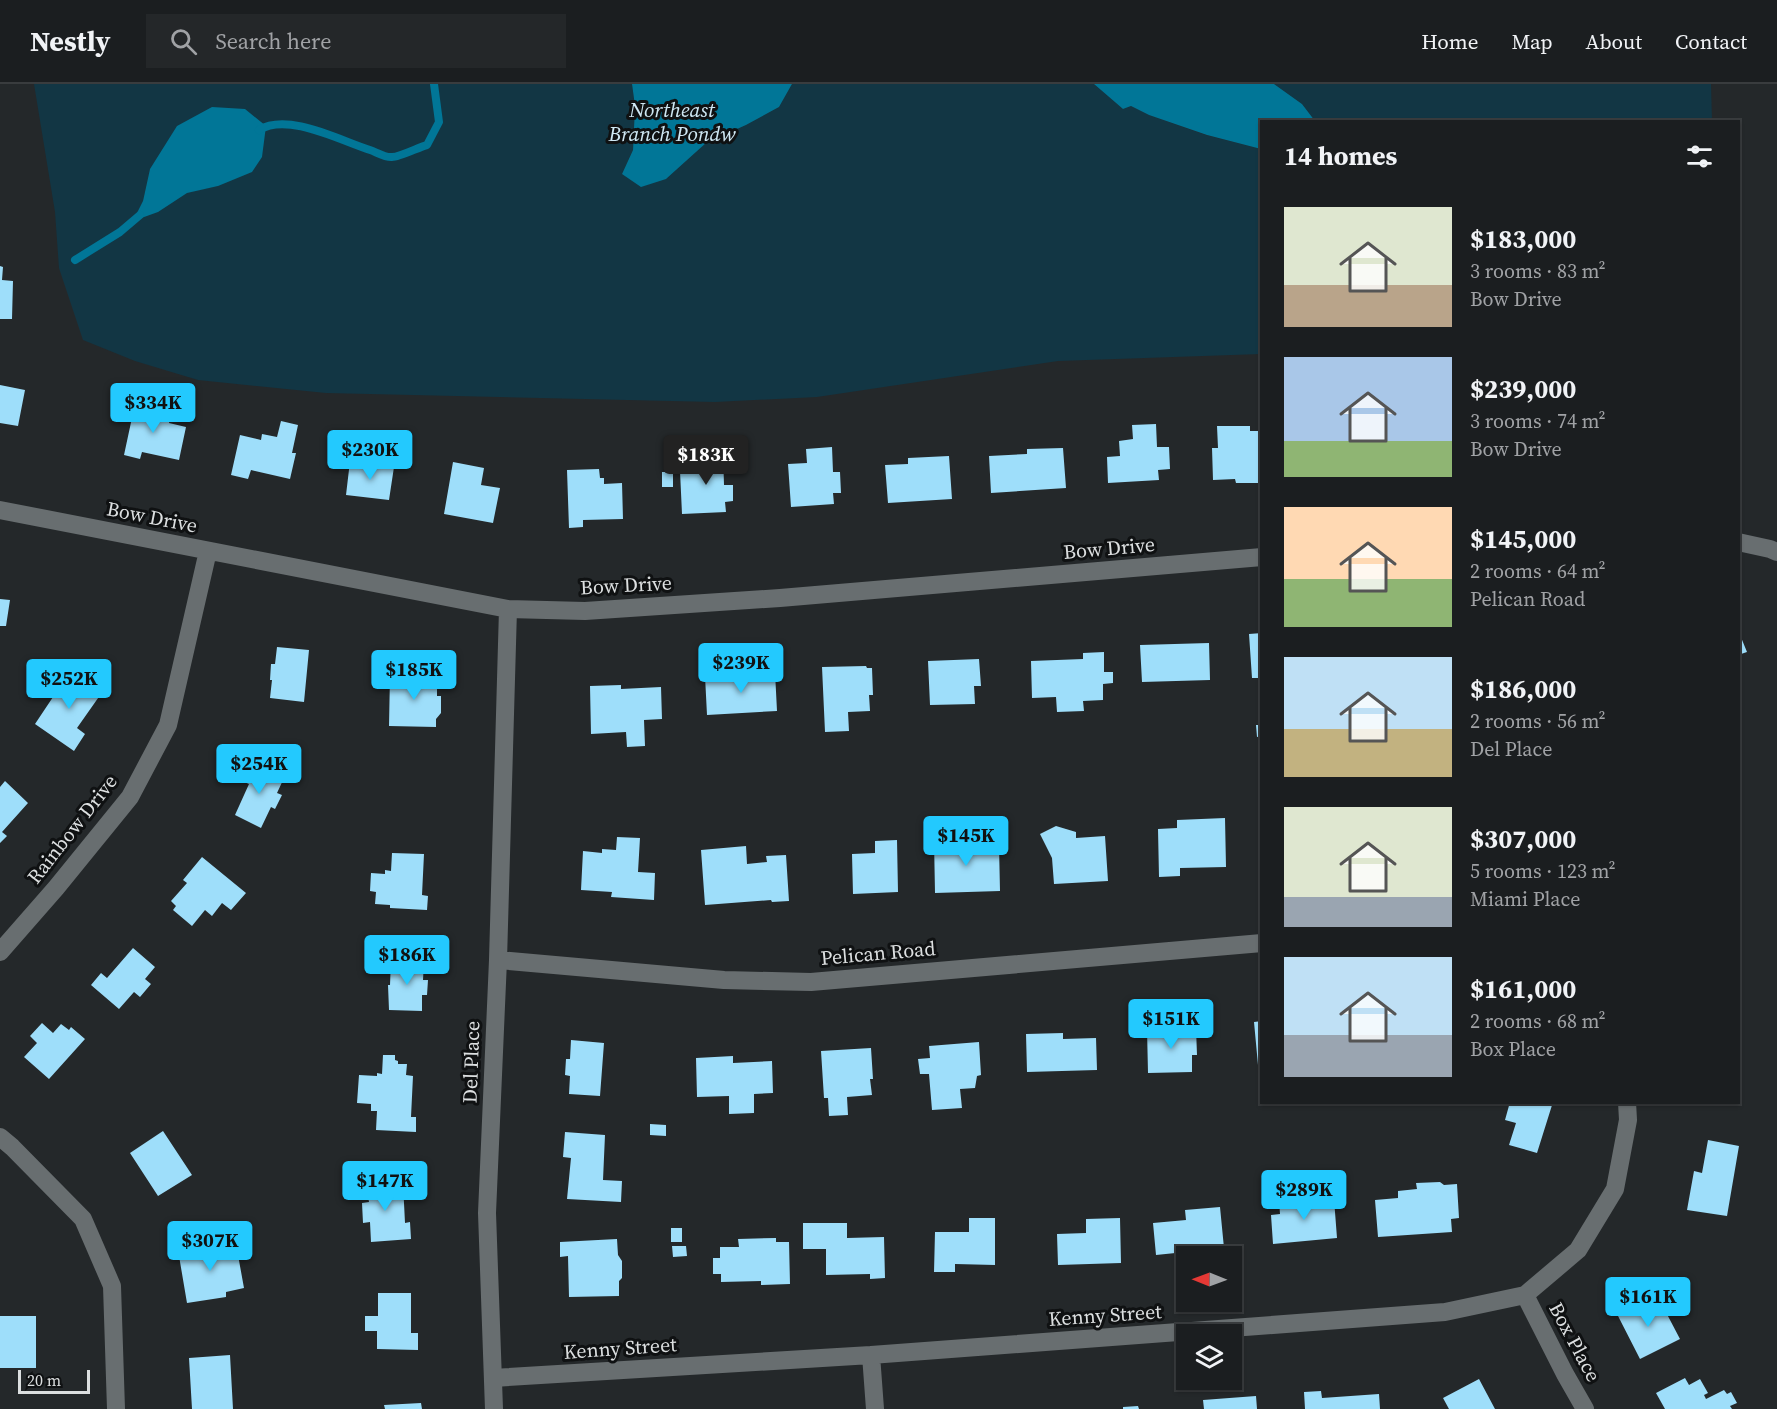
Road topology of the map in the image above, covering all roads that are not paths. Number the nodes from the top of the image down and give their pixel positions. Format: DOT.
graph roads {
  1 [pos="0,510"];
  2 [pos="1740,542"];
  3 [pos="208,551"];
  4 [pos="1777,552"];
  5 [pos="1260,557"];
  6 [pos="508,609"];
  7 [pos="1260,943"];
  8 [pos="0,952"];
  9 [pos="498,960"];
  10 [pos="1627,1104"];
  11 [pos="0,1137"];
  12 [pos="1525,1295"];
  13 [pos="872,1355"];
  14 [pos="494,1378"];
  15 [pos="116,1409"];
  16 [pos="495,1409"];
  17 [pos="875,1409"];
  18 [pos="1585,1409"];
  1 -- 3 [label="street, Bow Drive"];
  2 -- 4 [label="street"];
  3 -- 6 [label="street, Bow Drive"];
  3 -- 8 [label="street, Rainbow Drive"];
  5 -- 6 [label="street, Bow Drive"];
  6 -- 9 [label="street, Del Place"];
  7 -- 9 [label="street, Pelican Road"];
  9 -- 14 [label="street, Del Place"];
  10 -- 12 [label="street, Kenny Street"];
  11 -- 15 [label="street"];
  12 -- 13 [label="street, Kenny Street"];
  12 -- 18 [label="street, Box Place"];
  13 -- 14 [label="street, Kenny Street"];
  13 -- 17 [label="street"];
  14 -- 16 [label="street, Del Place"];
}
